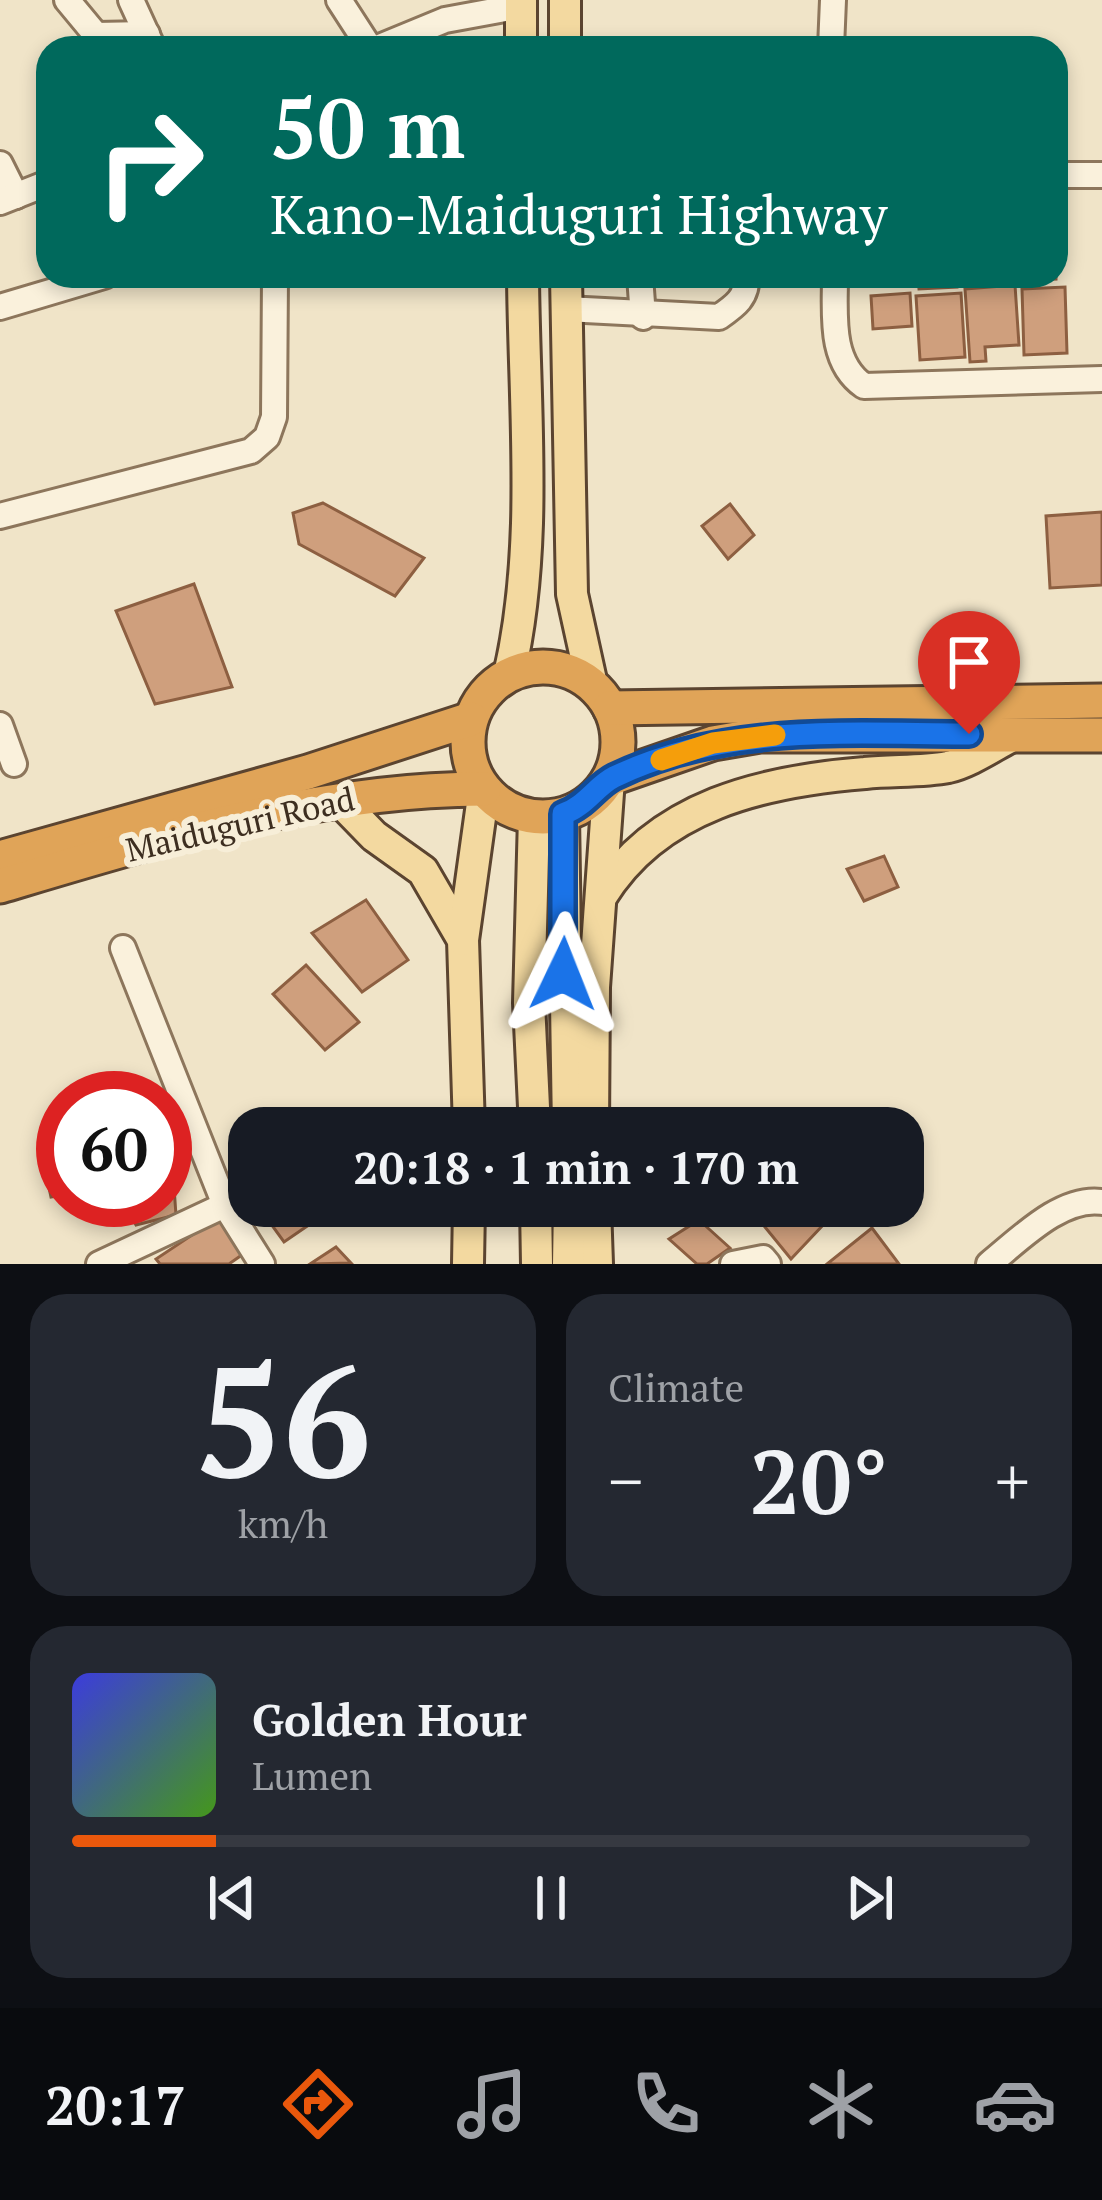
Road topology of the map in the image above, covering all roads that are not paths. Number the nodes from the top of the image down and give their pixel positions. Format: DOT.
graph roads {
  1 [pos="67,0"];
  2 [pos="131,0"];
  3 [pos="339,0"];
  4 [pos="565,0"];
  5 [pos="833,0"];
  6 [pos="521,3"];
  7 [pos="442,10"];
  8 [pos="105,36"];
  9 [pos="148,36"];
  10 [pos="365,36"];
  11 [pos="395,36"];
  12 [pos="521,36"];
  13 [pos="565,36"];
  14 [pos="832,36"];
  15 [pos="0,164"];
  16 [pos="1102,175"];
  17 [pos="1068,176"];
  18 [pos="36,188"];
  19 [pos="8,199"];
  20 [pos="64,288"];
  21 [pos="275,288"];
  22 [pos="523,288"];
  23 [pos="566,288"];
  24 [pos="641,288"];
  25 [pos="747,288"];
  26 [pos="836,288"];
  27 [pos="0,307"];
  28 [pos="566,309"];
  29 [pos="643,317"];
  30 [pos="1102,379"];
  31 [pos="0,516"];
  32 [pos="509,675"];
  33 [pos="601,697"];
  34 [pos="1102,700"];
  35 [pos="471,719"];
  36 [pos="0,725"];
  37 [pos="1020,733"];
  38 [pos="1102,735"];
  39 [pos="14,764"];
  40 [pos="609,779"];
  41 [pos="484,789"];
  42 [pos="339,800"];
  43 [pos="549,816"];
  44 [pos="0,858"];
  45 [pos="0,886"];
  46 [pos="602,897"];
  47 [pos="464,940"];
  48 [pos="123,948"];
  49 [pos="468,1107"];
  50 [pos="534,1107"];
  51 [pos="567,1107"];
  52 [pos="593,1107"];
  53 [pos="1102,1202"];
  54 [pos="225,1205"];
  55 [pos="469,1227"];
  56 [pos="536,1227"];
  57 [pos="568,1227"];
  58 [pos="596,1227"];
  59 [pos="99,1264"];
  60 [pos="262,1264"];
  61 [pos="468,1264"];
  62 [pos="537,1264"];
  63 [pos="568,1264"];
  64 [pos="597,1264"];
  65 [pos="733,1264"];
  66 [pos="768,1264"];
  67 [pos="989,1264"];
  1 -- 8 [label="street"];
  2 -- 9 [label="street"];
  3 -- 10 [label="street"];
  4 -- 13 [label="main road"];
  5 -- 14 [label="street"];
  6 -- 7 [label="street"];
  6 -- 12 [label="main road"];
  7 -- 11 [label="street"];
  15 -- 19 [label="street"];
  16 -- 17 [label="street"];
  18 -- 19 [label="street"];
  20 -- 27 [label="street"];
  21 -- 31 [label="street"];
  22 -- 32 [label="main road"];
  23 -- 28 [label="main road"];
  24 -- 29 [label="street"];
  25 -- 29 [label="street"];
  26 -- 30 [label="street"];
  28 -- 29 [label="street"];
  28 -- 33 [label="main road"];
  32 -- 33 [label="highway"];
  32 -- 35 [label="highway"];
  33 -- 34 [label="highway"];
  33 -- 40 [label="highway"];
  35 -- 41 [label="highway"];
  35 -- 44 [label="highway, Maiduguri Road"];
  36 -- 39 [label="street"];
  37 -- 38 [label="highway"];
  37 -- 40 [label="highway"];
  37 -- 46 [label="main road"];
  40 -- 43 [label="highway"];
  40 -- 46 [label="main road"];
  41 -- 42 [label="highway, Maiduguri Road"];
  41 -- 43 [label="highway"];
  41 -- 47 [label="main road"];
  42 -- 45 [label="highway, Maiduguri Road"];
  42 -- 47 [label="main road"];
  43 -- 50 [label="main road"];
  43 -- 51 [label="main road"];
  46 -- 52 [label="main road"];
  47 -- 49 [label="main road"];
  48 -- 54 [label="street"];
  53 -- 67 [label="street"];
  54 -- 59 [label="street"];
  54 -- 60 [label="street"];
  55 -- 61 [label="main road"];
  56 -- 62 [label="main road"];
  57 -- 63 [label="main road"];
  58 -- 64 [label="main road"];
  65 -- 66 [label="street"];
}
